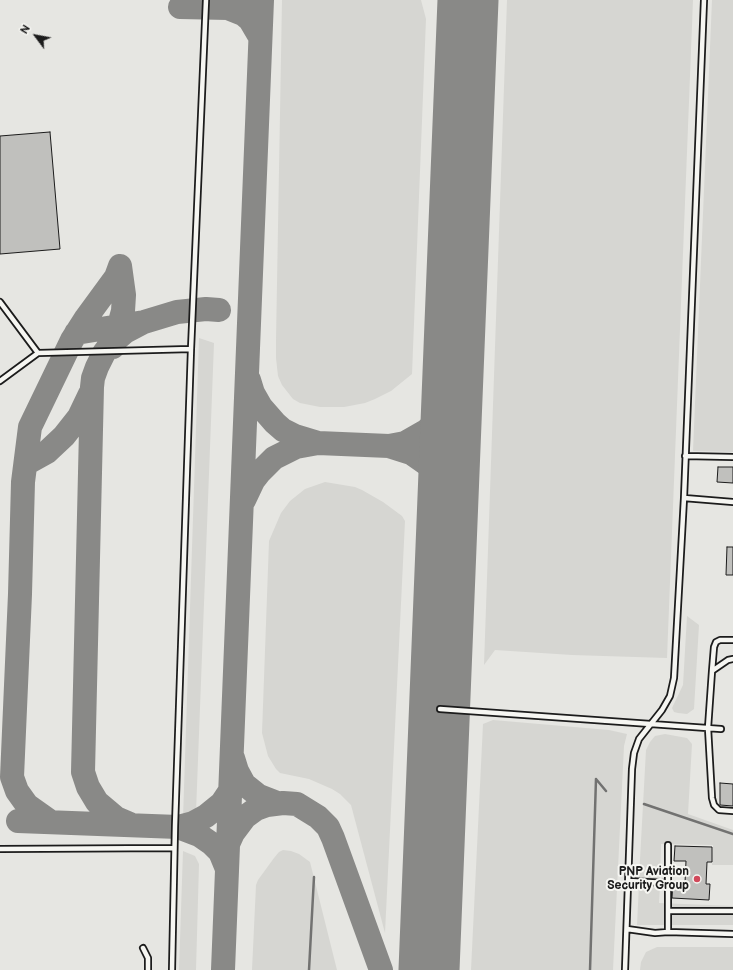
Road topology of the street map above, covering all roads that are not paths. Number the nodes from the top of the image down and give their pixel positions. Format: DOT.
graph roads {
  1 [pos="206,0"];
  2 [pos="704,0"];
  3 [pos="0,302"];
  4 [pos="191,349"];
  5 [pos="38,353"];
  6 [pos="0,381"];
  7 [pos="685,456"];
  8 [pos="733,457"];
  9 [pos="684,498"];
  10 [pos="733,502"];
  11 [pos="733,640"];
  12 [pos="733,659"];
  13 [pos="712,671"];
  14 [pos="440,710"];
  15 [pos="650,724"];
  16 [pos="708,728"];
  17 [pos="721,729"];
  18 [pos="733,811"];
  19 [pos="668,845"];
  20 [pos="174,848"];
  21 [pos="0,850"];
  22 [pos="628,881"];
  23 [pos="667,883"];
  24 [pos="668,912"];
  25 [pos="733,912"];
  26 [pos="627,929"];
  27 [pos="668,932"];
  28 [pos="733,934"];
  29 [pos="143,948"];
  30 [pos="148,970"];
  31 [pos="172,970"];
  32 [pos="626,970"];
  1 -- 4 [label="lane"];
  2 -- 7 [label="lane"];
  3 -- 5 [label="lane"];
  4 -- 5 [label="lane"];
  4 -- 20 [label="lane"];
  5 -- 6 [label="lane"];
  7 -- 8 [label="lane"];
  7 -- 9 [label="lane"];
  9 -- 10 [label="lane"];
  9 -- 15 [label="lane"];
  11 -- 13 [label="lane"];
  12 -- 13 [label="lane"];
  13 -- 16 [label="lane"];
  14 -- 15 [label="lane"];
  15 -- 16 [label="lane"];
  15 -- 22 [label="lane"];
  16 -- 17 [label="lane"];
  16 -- 18 [label="lane"];
  19 -- 23 [label="lane"];
  20 -- 21 [label="lane"];
  20 -- 31 [label="lane"];
  22 -- 23 [label="lane"];
  22 -- 26 [label="lane"];
  23 -- 24 [label="lane"];
  24 -- 25 [label="lane"];
  24 -- 27 [label="lane"];
  26 -- 27 [label="lane"];
  26 -- 32 [label="lane"];
  27 -- 28 [label="lane"];
  29 -- 30 [label="lane"];
}
